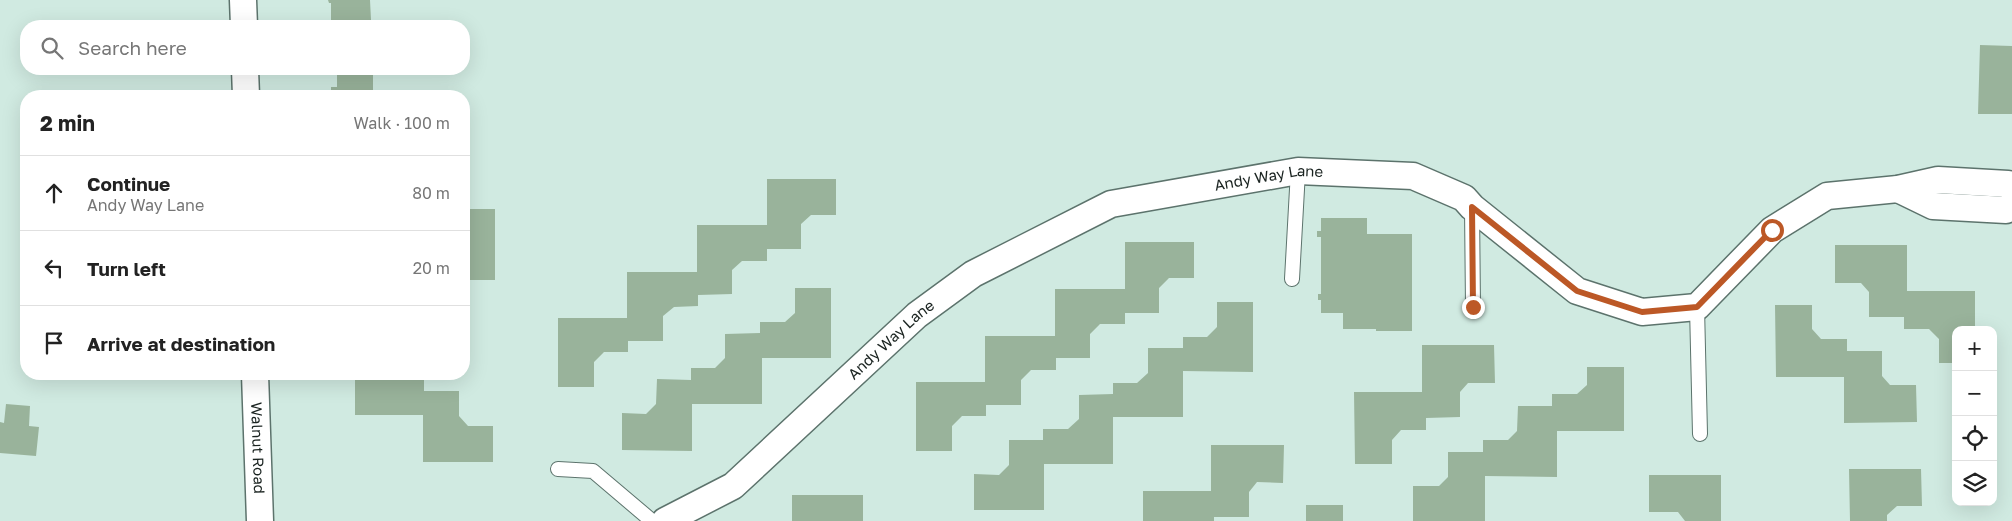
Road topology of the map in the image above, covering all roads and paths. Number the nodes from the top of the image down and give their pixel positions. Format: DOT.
graph roads {
  1 [pos="243,0"];
  2 [pos="244,20"];
  3 [pos="245,75"];
  4 [pos="246,90"];
  5 [pos="1298,171"];
  6 [pos="1898,188"];
  7 [pos="2012,189"];
  8 [pos="2012,205"];
  9 [pos="1472,207"];
  10 [pos="1292,279"];
  11 [pos="1473,307"];
  12 [pos="1697,307"];
  13 [pos="255,380"];
  14 [pos="1700,434"];
  15 [pos="558,469"];
  16 [pos="260,521"];
  17 [pos="652,521"];
  18 [pos="665,521"];
  1 -- 2 [label="street"];
  3 -- 4 [label="street"];
  5 -- 9 [label="street, Andy Way Lane"];
  5 -- 10 [label="lane"];
  5 -- 18 [label="street, Andy Way Lane"];
  6 -- 7 [label="street"];
  6 -- 8 [label="street"];
  6 -- 12 [label="street"];
  9 -- 11 [label="lane"];
  9 -- 12 [label="street, Andy Way Lane"];
  12 -- 14 [label="lane"];
  13 -- 16 [label="street, Walnut Road"];
  15 -- 17 [label="lane"];
}
